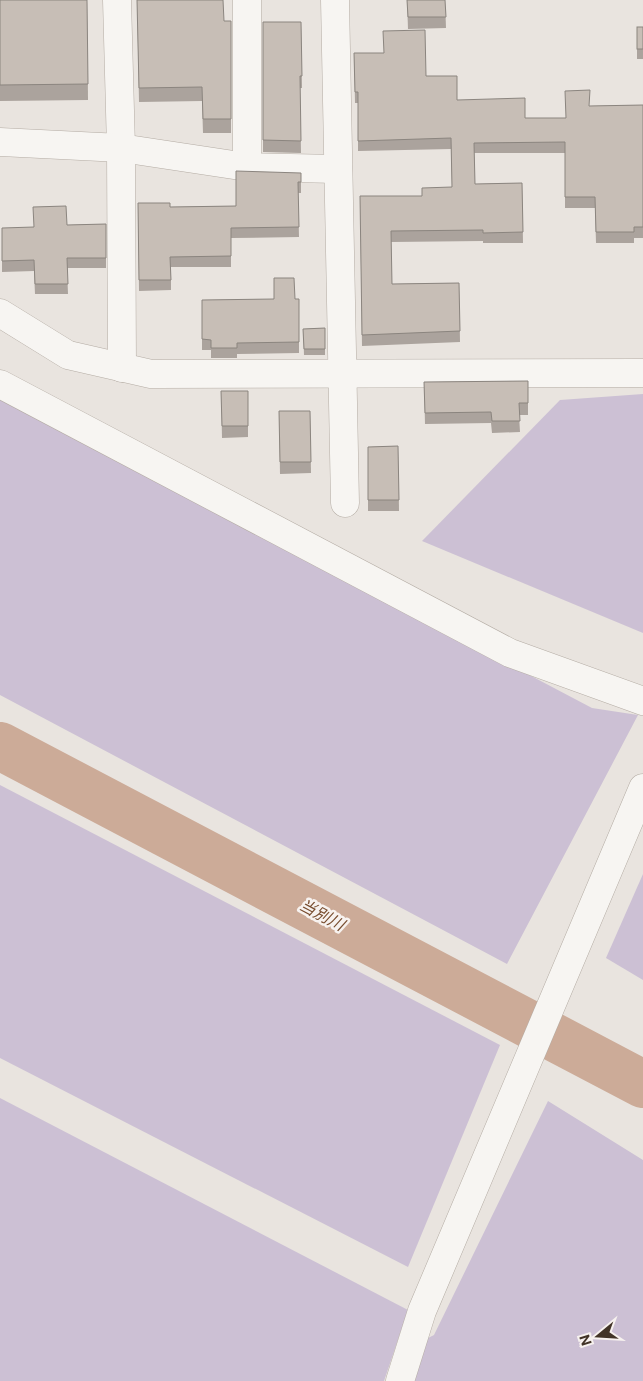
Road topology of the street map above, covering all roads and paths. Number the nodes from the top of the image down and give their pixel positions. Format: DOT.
graph roads {
  1 [pos="117,0"];
  2 [pos="247,0"];
  3 [pos="335,0"];
  4 [pos="0,142"];
  5 [pos="121,148"];
  6 [pos="247,167"];
  7 [pos="338,168"];
  8 [pos="0,313"];
  9 [pos="122,368"];
  10 [pos="643,373"];
  11 [pos="342,374"];
  12 [pos="0,384"];
  13 [pos="345,503"];
  14 [pos="643,701"];
  15 [pos="643,788"];
  16 [pos="400,1381"];
  1 -- 5 [label="street"];
  2 -- 6 [label="street"];
  3 -- 7 [label="street"];
  4 -- 5 [label="street"];
  5 -- 6 [label="street"];
  5 -- 9 [label="street"];
  6 -- 7 [label="street"];
  7 -- 11 [label="street"];
  8 -- 9 [label="street"];
  9 -- 11 [label="street"];
  10 -- 11 [label="street"];
  11 -- 13 [label="street"];
  12 -- 14 [label="street"];
  15 -- 16 [label="street"];
}
